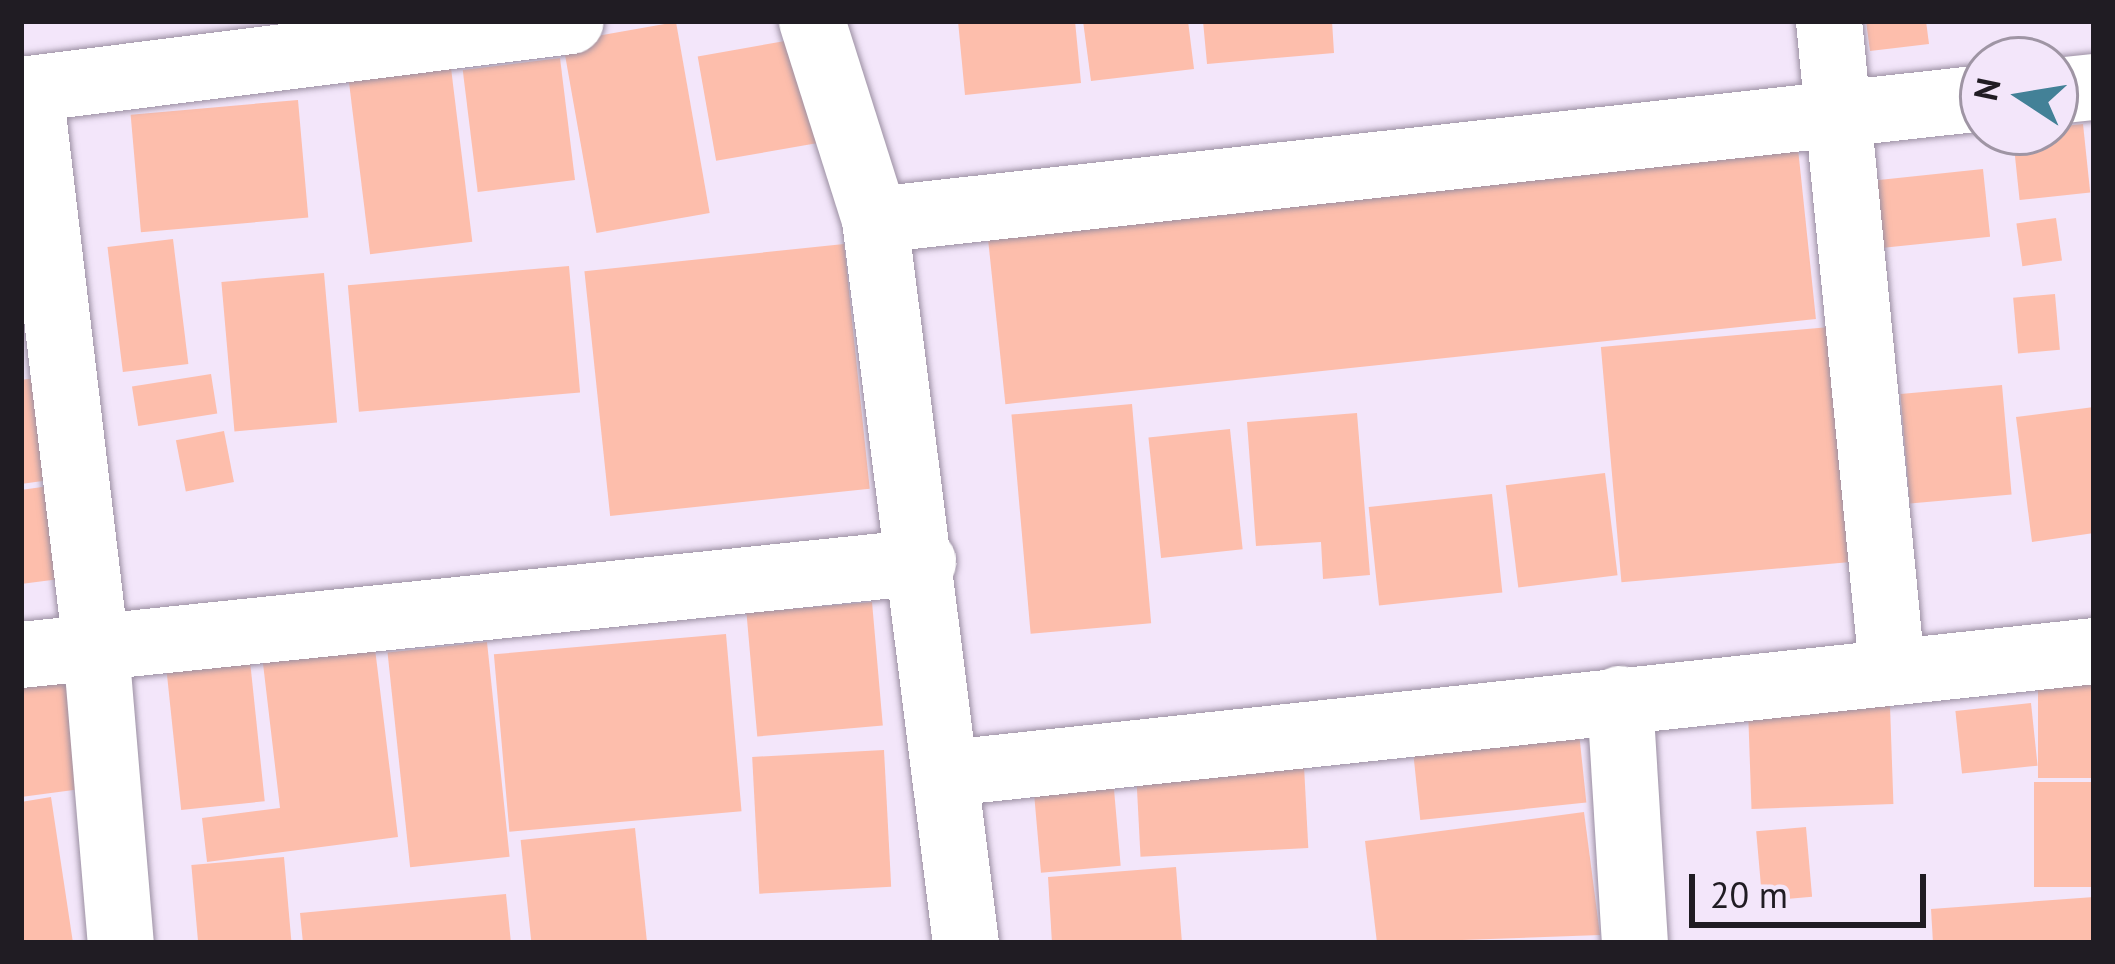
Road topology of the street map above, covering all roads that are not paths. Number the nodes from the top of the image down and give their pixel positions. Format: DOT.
graph roads {
  1 [pos="571,21"];
  2 [pos="812,21"];
  3 [pos="1828,21"];
  4 [pos="25,90"];
  5 [pos="1959,100"];
  6 [pos="1836,113"];
  7 [pos="875,220"];
  8 [pos="922,562"];
  9 [pos="96,648"];
  10 [pos="2094,651"];
  11 [pos="21,655"];
  12 [pos="1892,668"];
  13 [pos="1620,699"];
  14 [pos="949,773"];
  15 [pos="122,943"];
  16 [pos="966,943"];
  17 [pos="1636,943"];
  1 -- 4 [label="street"];
  2 -- 7 [label="street"];
  3 -- 6 [label="street"];
  4 -- 9 [label="street"];
  5 -- 6 [label="street"];
  6 -- 7 [label="street"];
  6 -- 12 [label="street"];
  7 -- 8 [label="street"];
  8 -- 9 [label="street"];
  8 -- 14 [label="street"];
  9 -- 11 [label="street"];
  9 -- 15 [label="street"];
  10 -- 12 [label="street"];
  12 -- 13 [label="street"];
  13 -- 14 [label="street"];
  13 -- 17 [label="street"];
  14 -- 16 [label="street"];
}
